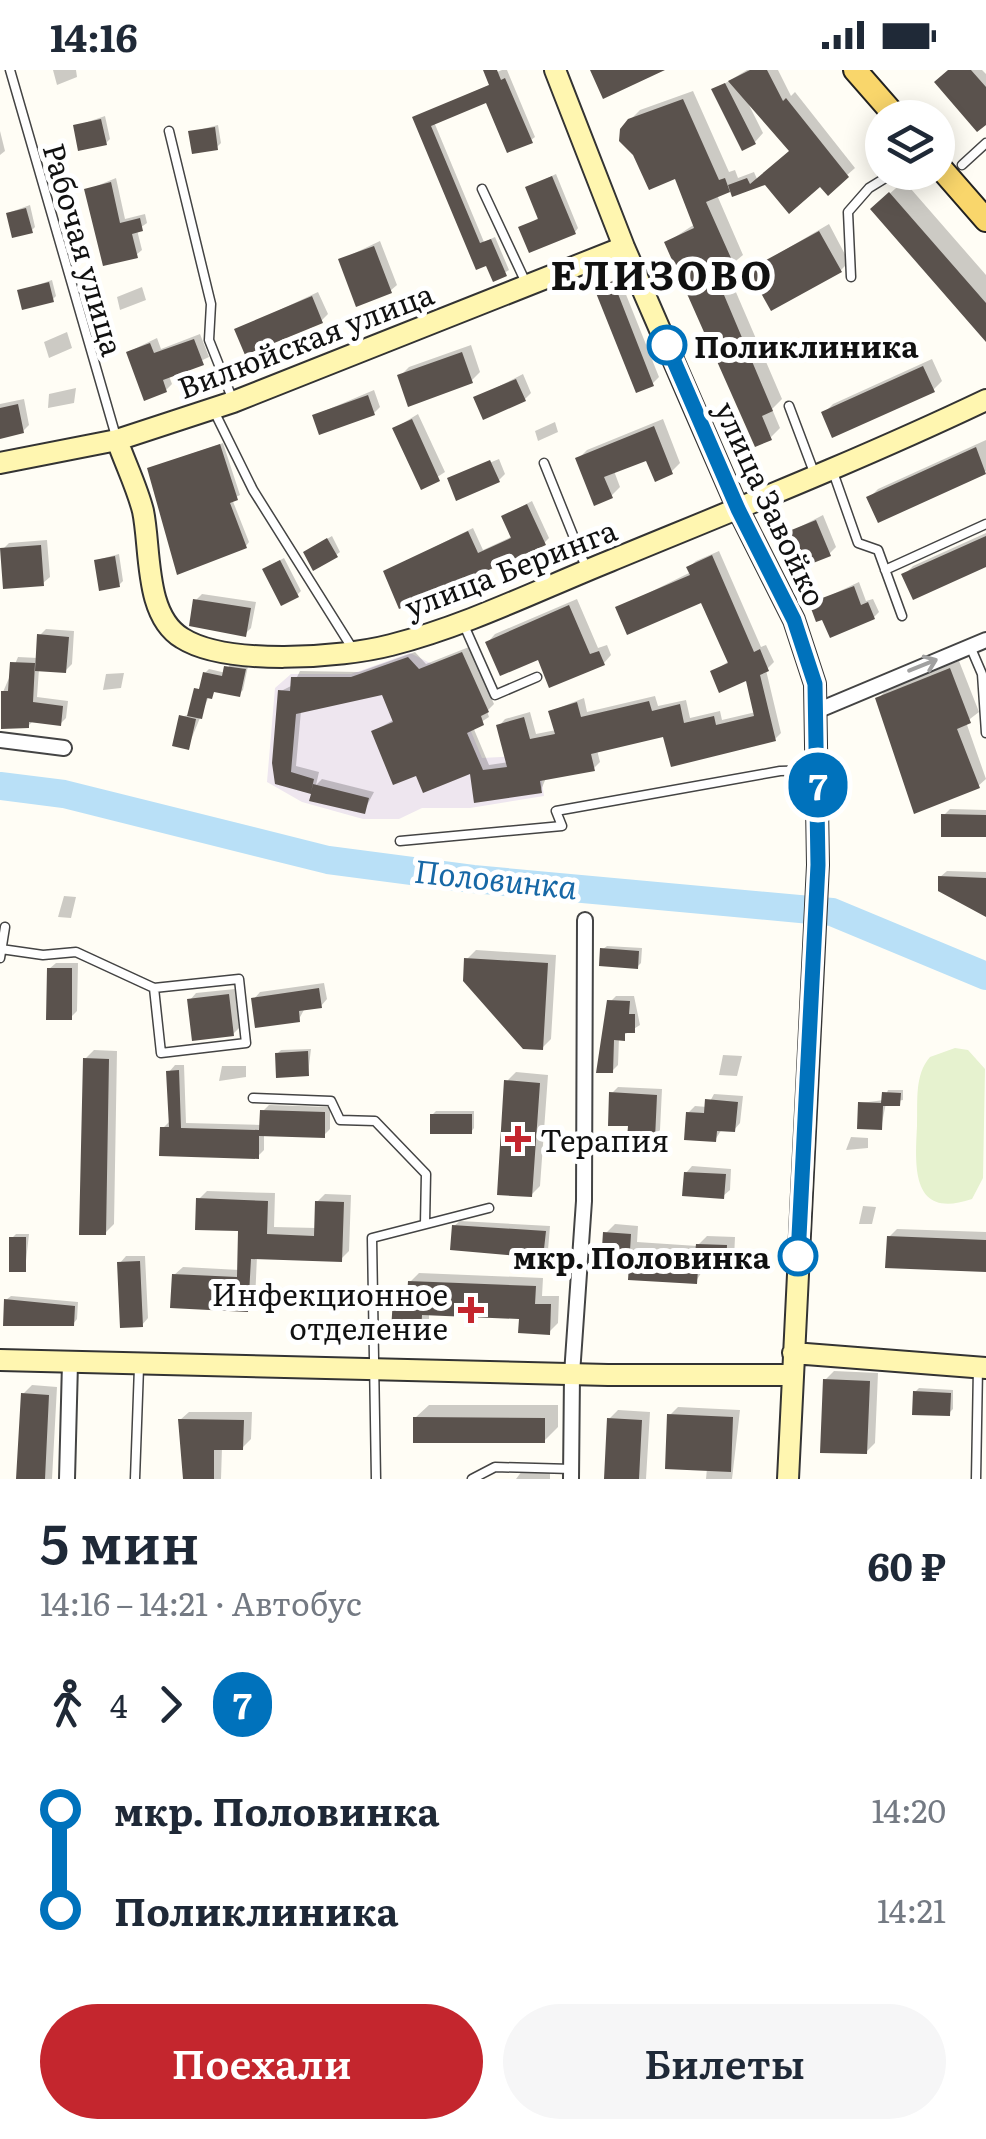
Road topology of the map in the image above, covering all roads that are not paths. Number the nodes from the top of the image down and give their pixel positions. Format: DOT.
graph roads {
  1 [pos="10,70"];
  2 [pos="555,70"];
  3 [pos="856,70"];
  4 [pos="881,100"];
  5 [pos="169,131"];
  6 [pos="986,143"];
  7 [pos="962,165"];
  8 [pos="955,184"];
  9 [pos="482,190"];
  10 [pos="867,190"];
  11 [pos="986,220"];
  12 [pos="624,247"];
  13 [pos="851,276"];
  14 [pos="527,285"];
  15 [pos="986,400"];
  16 [pos="223,405"];
  17 [pos="789,406"];
  18 [pos="117,440"];
  19 [pos="0,463"];
  20 [pos="544,463"];
  21 [pos="825,476"];
  22 [pos="738,509"];
  23 [pos="986,524"];
  24 [pos="587,570"];
  25 [pos="885,570"];
  26 [pos="902,616"];
  27 [pos="463,622"];
  28 [pos="986,640"];
  29 [pos="970,646"];
  30 [pos="354,652"];
  31 [pos="537,677"];
  32 [pos="819,710"];
  33 [pos="986,732"];
  34 [pos="0,740"];
  35 [pos="64,748"];
  36 [pos="818,770"];
  37 [pos="400,841"];
  38 [pos="586,920"];
  39 [pos="5,927"];
  40 [pos="1,953"];
  41 [pos="154,988"];
  42 [pos="254,1098"];
  43 [pos="489,1208"];
  44 [pos="425,1224"];
  45 [pos="793,1353"];
  46 [pos="0,1360"];
  47 [pos="139,1362"];
  48 [pos="70,1363"];
  49 [pos="377,1368"];
  50 [pos="982,1368"];
  51 [pos="572,1374"];
  52 [pos="791,1375"];
  53 [pos="500,1466"];
  54 [pos="572,1474"];
  55 [pos="67,1479"];
  56 [pos="135,1479"];
  57 [pos="376,1479"];
  58 [pos="472,1479"];
  59 [pos="500,1479"];
  60 [pos="788,1479"];
  61 [pos="976,1479"];
  1 -- 18 [label="lane, Рабочая улица"];
  2 -- 12 [label="street, улица Завойко"];
  3 -- 4 [label="main road"];
  5 -- 16 [label="lane"];
  6 -- 7 [label="lane"];
  8 -- 11 [label="main road"];
  9 -- 14 [label="lane"];
  10 -- 13 [label="lane"];
  12 -- 14 [label="street, Вилюйская улица"];
  12 -- 22 [label="street, улица Завойко"];
  14 -- 16 [label="street, Вилюйская улица"];
  15 -- 21 [label="street, улица Беринга"];
  16 -- 18 [label="street, Вилюйская улица"];
  16 -- 30 [label="lane"];
  17 -- 21 [label="lane"];
  18 -- 19 [label="street, Вилюйская улица"];
  18 -- 30 [label="street, улица Беринга"];
  20 -- 24 [label="lane"];
  21 -- 22 [label="street, улица Беринга"];
  21 -- 25 [label="lane"];
  22 -- 24 [label="street, улица Беринга"];
  22 -- 32 [label="street, улица Завойко"];
  23 -- 25 [label="lane"];
  24 -- 27 [label="street, улица Беринга"];
  25 -- 26 [label="lane"];
  27 -- 30 [label="street, улица Беринга"];
  27 -- 31 [label="lane"];
  28 -- 29 [label="street"];
  32 -- 29 [label="street, one-way"];
  29 -- 33 [label="lane"];
  32 -- 36 [label="street, улица Завойко"];
  34 -- 35 [label="street"];
  36 -- 37 [label="lane"];
  36 -- 45 [label="street, улица Завойко"];
  38 -- 51 [label="street"];
  39 -- 40 [label="lane"];
  40 -- 41 [label="lane"];
  41 -- 41 [label="lane"];
  42 -- 44 [label="lane"];
  43 -- 44 [label="lane"];
  44 -- 49 [label="lane"];
  45 -- 50 [label="street"];
  45 -- 52 [label="street"];
  46 -- 48 [label="street"];
  47 -- 48 [label="street"];
  47 -- 49 [label="street"];
  47 -- 56 [label="lane"];
  48 -- 55 [label="street"];
  49 -- 51 [label="street"];
  49 -- 57 [label="lane"];
  50 -- 61 [label="lane"];
  51 -- 52 [label="street"];
  51 -- 54 [label="street"];
  52 -- 60 [label="street"];
  53 -- 54 [label="lane"];
  53 -- 58 [label="lane"];
  53 -- 59 [label="lane"];
}
